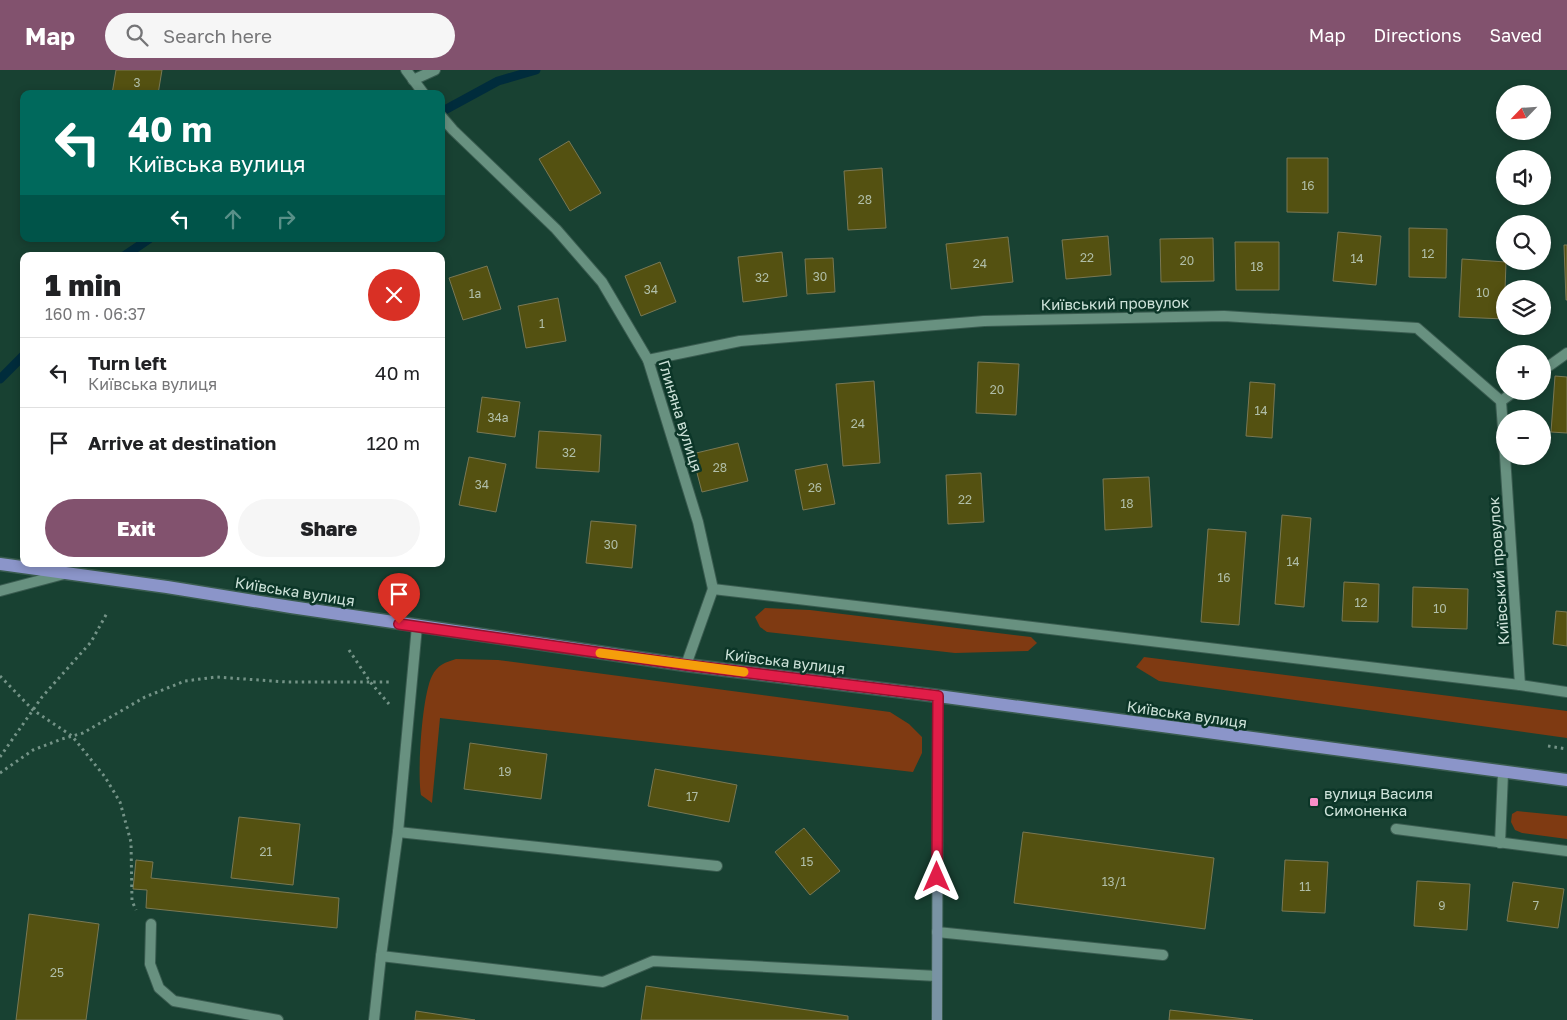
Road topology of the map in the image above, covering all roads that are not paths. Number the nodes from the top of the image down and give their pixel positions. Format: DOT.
graph roads {
  1 [pos="406,70"];
  2 [pos="435,70"];
  3 [pos="413,80"];
  4 [pos="421,90"];
  5 [pos="445,121"];
  6 [pos="1567,353"];
  7 [pos="648,360"];
  8 [pos="1551,365"];
  9 [pos="1501,401"];
  10 [pos="1502,410"];
  11 [pos="1506,465"];
  12 [pos="0,564"];
  13 [pos="20,567"];
  14 [pos="22,567"];
  15 [pos="67,573"];
  16 [pos="713,589"];
  17 [pos="0,591"];
  18 [pos="417,626"];
  19 [pos="686,665"];
  20 [pos="1520,685"];
  21 [pos="1567,692"];
  22 [pos="938,696"];
  23 [pos="1503,772"];
  24 [pos="1567,780"];
  25 [pos="1396,829"];
  26 [pos="398,832"];
  27 [pos="1500,843"];
  28 [pos="1567,851"];
  29 [pos="717,866"];
  30 [pos="151,924"];
  31 [pos="937,932"];
  32 [pos="1163,955"];
  33 [pos="381,956"];
  34 [pos="938,976"];
  35 [pos="278,1020"];
  36 [pos="374,1020"];
  37 [pos="937,1020"];
  1 -- 3 [label="street"];
  2 -- 3 [label="street"];
  3 -- 4 [label="street"];
  5 -- 7 [label="street, Глиняна вулиця"];
  6 -- 8 [label="street"];
  7 -- 9 [label="street, Київський провулок"];
  7 -- 16 [label="street, Глиняна вулиця"];
  9 -- 10 [label="street, Київський провулок"];
  11 -- 20 [label="street, Київський провулок"];
  12 -- 13 [label="main road, Київська вулиця"];
  14 -- 15 [label="main road, Київська вулиця"];
  15 -- 17 [label="street"];
  15 -- 18 [label="main road, Київська вулиця"];
  16 -- 19 [label="street"];
  16 -- 20 [label="street"];
  18 -- 19 [label="main road, Київська вулиця"];
  18 -- 26 [label="street"];
  19 -- 22 [label="main road, Київська вулиця"];
  20 -- 21 [label="street"];
  22 -- 23 [label="main road, Київська вулиця"];
  22 -- 31 [label="street"];
  23 -- 24 [label="main road, Київська вулиця"];
  23 -- 27 [label="street"];
  25 -- 27 [label="street"];
  26 -- 29 [label="street"];
  26 -- 33 [label="street"];
  27 -- 28 [label="street"];
  30 -- 35 [label="street"];
  31 -- 32 [label="street"];
  31 -- 34 [label="street"];
  33 -- 34 [label="street"];
  33 -- 36 [label="street"];
  34 -- 37 [label="street"];
}
